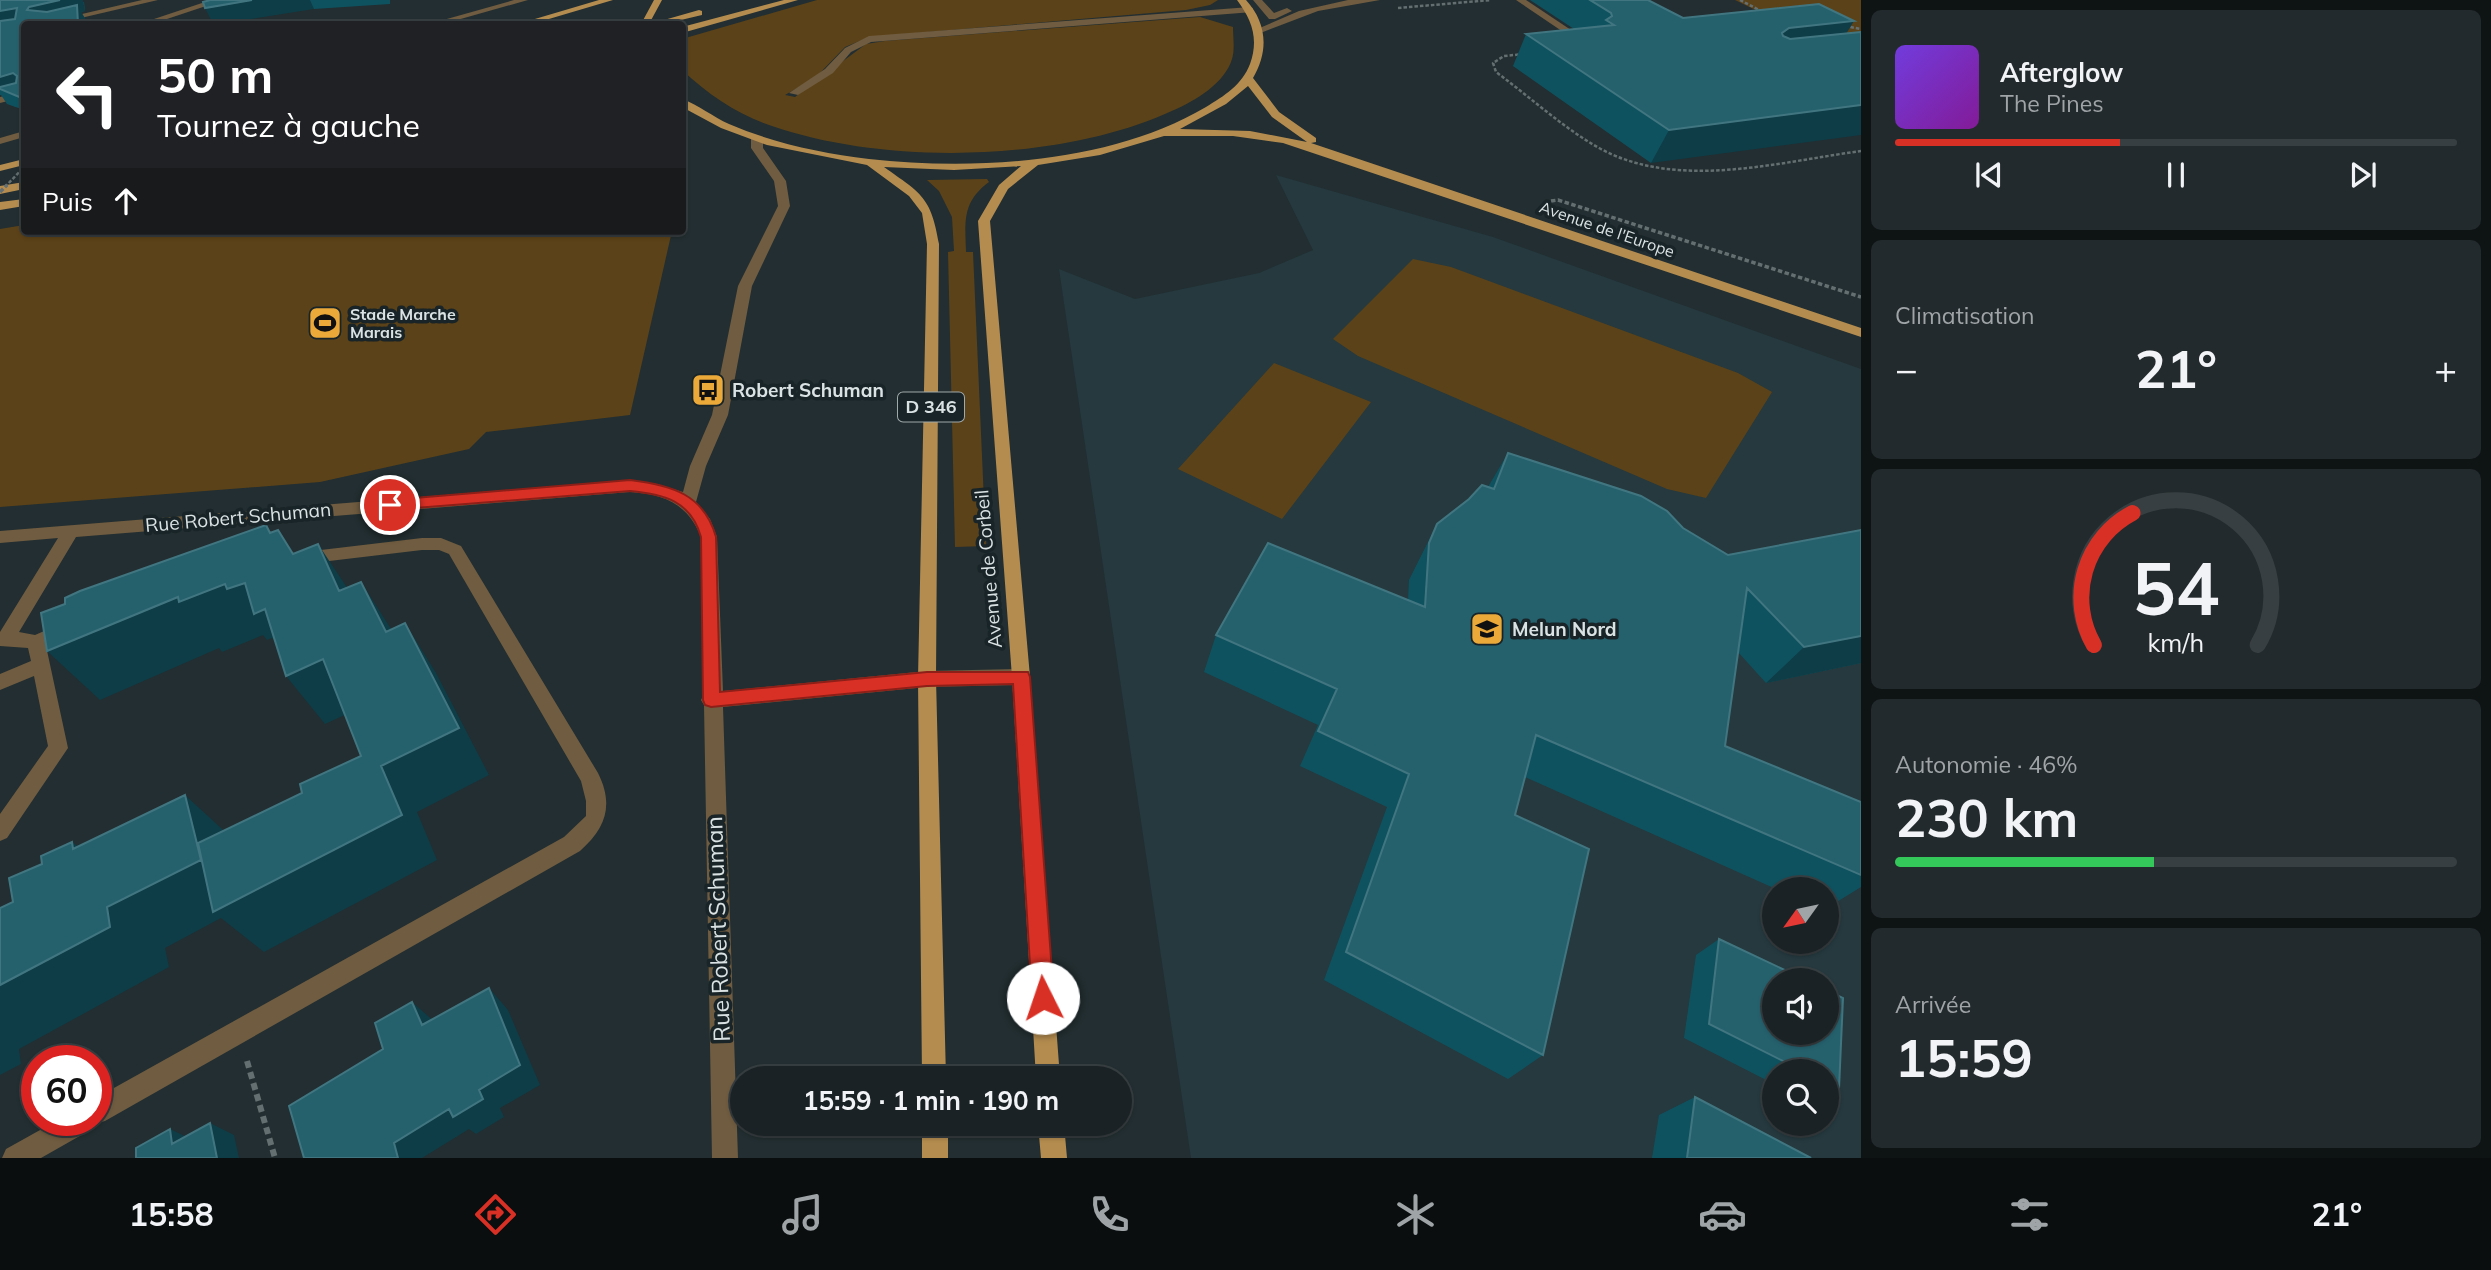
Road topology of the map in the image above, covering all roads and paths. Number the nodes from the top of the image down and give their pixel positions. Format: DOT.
graph roads {
  1 [pos="154,0"];
  2 [pos="219,0"];
  3 [pos="524,0"];
  4 [pos="609,0"];
  5 [pos="658,0"];
  6 [pos="794,0"];
  7 [pos="1241,0"];
  8 [pos="1257,0"];
  9 [pos="1311,0"];
  10 [pos="1376,0"];
  11 [pos="1491,0"];
  12 [pos="1520,0"];
  13 [pos="1740,0"];
  14 [pos="1280,2"];
  15 [pos="1342,3"];
  16 [pos="232,6"];
  17 [pos="1391,9"];
  18 [pos="1250,10"];
  19 [pos="706,11"];
  20 [pos="1771,15"];
  21 [pos="58,21"];
  22 [pos="153,21"];
  23 [pos="192,21"];
  24 [pos="445,21"];
  25 [pos="534,21"];
  26 [pos="646,21"];
  27 [pos="667,21"];
  28 [pos="1838,25"];
  29 [pos="686,29"];
  30 [pos="1861,29"];
  31 [pos="1260,30"];
  32 [pos="1563,49"];
  33 [pos="1249,79"];
  34 [pos="21,86"];
  35 [pos="794,93"];
  36 [pos="21,94"];
  37 [pos="1,96"];
  38 [pos="686,105"];
  39 [pos="686,112"];
  40 [pos="702,115"];
  41 [pos="1165,133"];
  42 [pos="21,135"];
  43 [pos="757,139"];
  44 [pos="0,141"];
  45 [pos="1861,150"];
  46 [pos="1343,156"];
  47 [pos="1035,161"];
  48 [pos="870,162"];
  49 [pos="21,166"];
  50 [pos="21,167"];
  51 [pos="0,169"];
  52 [pos="21,169"];
  53 [pos="0,175"];
  54 [pos="21,187"];
  55 [pos="0,191"];
  56 [pos="1546,201"];
  57 [pos="21,203"];
  58 [pos="0,206"];
  59 [pos="1861,297"];
  60 [pos="1861,333"];
  61 [pos="688,502"];
  62 [pos="71,531"];
  63 [pos="0,537"];
  64 [pos="288,559"];
  65 [pos="85,621"];
  66 [pos="3,639"];
  67 [pos="36,642"];
  68 [pos="41,665"];
  69 [pos="1021,677"];
  70 [pos="927,679"];
  71 [pos="0,682"];
  72 [pos="711,700"];
  73 [pos="0,831"];
  74 [pos="239,1032"];
  75 [pos="934,1066"];
  76 [pos="1047,1066"];
  77 [pos="112,1103"];
  78 [pos="54,1136"];
  79 [pos="935,1136"];
  80 [pos="1052,1136"];
  81 [pos="15,1158"];
  82 [pos="275,1158"];
  83 [pos="725,1158"];
  84 [pos="935,1158"];
  85 [pos="1054,1158"];
  1 -- 21 [label="street"];
  2 -- 22 [label="street"];
  3 -- 24 [label="street"];
  4 -- 25 [label="main road"];
  5 -- 26 [label="main road"];
  6 -- 29 [label="main road"];
  7 -- 18 [label="main road"];
  8 -- 14 [label="street"];
  9 -- 15 [label="street"];
  10 -- 15 [label="street"];
  11 -- 17 [label="path"];
  12 -- 32 [label="street"];
  13 -- 20 [label="path"];
  15 -- 31 [label="street"];
  16 -- 23 [label="street"];
  18 -- 31 [label="main road"];
  18 -- 35 [label="street"];
  19 -- 27 [label="main road"];
  28 -- 30 [label="path"];
  31 -- 33 [label="main road"];
  32 -- 45 [label="path"];
  33 -- 41 [label="main road"];
  33 -- 46 [label="main road, Avenue de l'Europe"];
  34 -- 37 [label="street"];
  36 -- 37 [label="street"];
  38 -- 40 [label="main road"];
  39 -- 40 [label="main road"];
  40 -- 43 [label="main road"];
  41 -- 46 [label="main road, Avenue de l'Europe"];
  41 -- 47 [label="main road"];
  42 -- 44 [label="street"];
  43 -- 48 [label="main road"];
  43 -- 61 [label="street"];
  46 -- 60 [label="main road, Avenue de l'Europe"];
  47 -- 48 [label="main road"];
  47 -- 69 [label="main road, Avenue de Corbeil"];
  48 -- 70 [label="main road, D 346"];
  49 -- 51 [label="main road"];
  50 -- 53 [label="main road"];
  52 -- 55 [label="path, bridge"];
  54 -- 55 [label="main road"];
  56 -- 59 [label="path"];
  57 -- 58 [label="main road"];
  61 -- 62 [label="street, Rue Robert Schuman"];
  61 -- 72 [label="street, Rue Robert Schuman"];
  62 -- 63 [label="street, Rue Robert Schuman"];
  62 -- 66 [label="street"];
  64 -- 74 [label="street"];
  65 -- 67 [label="street"];
  66 -- 67 [label="street"];
  67 -- 68 [label="street"];
  68 -- 71 [label="street"];
  68 -- 73 [label="street"];
  69 -- 70 [label="street"];
  69 -- 76 [label="main road, Avenue de Corbeil"];
  70 -- 72 [label="street"];
  70 -- 75 [label="main road, D 346"];
  72 -- 83 [label="street, Rue Robert Schuman"];
  74 -- 77 [label="street"];
  74 -- 82 [label="path"];
  78 -- 81 [label="street"];
  79 -- 84 [label="main road"];
  80 -- 85 [label="main road"];
}
